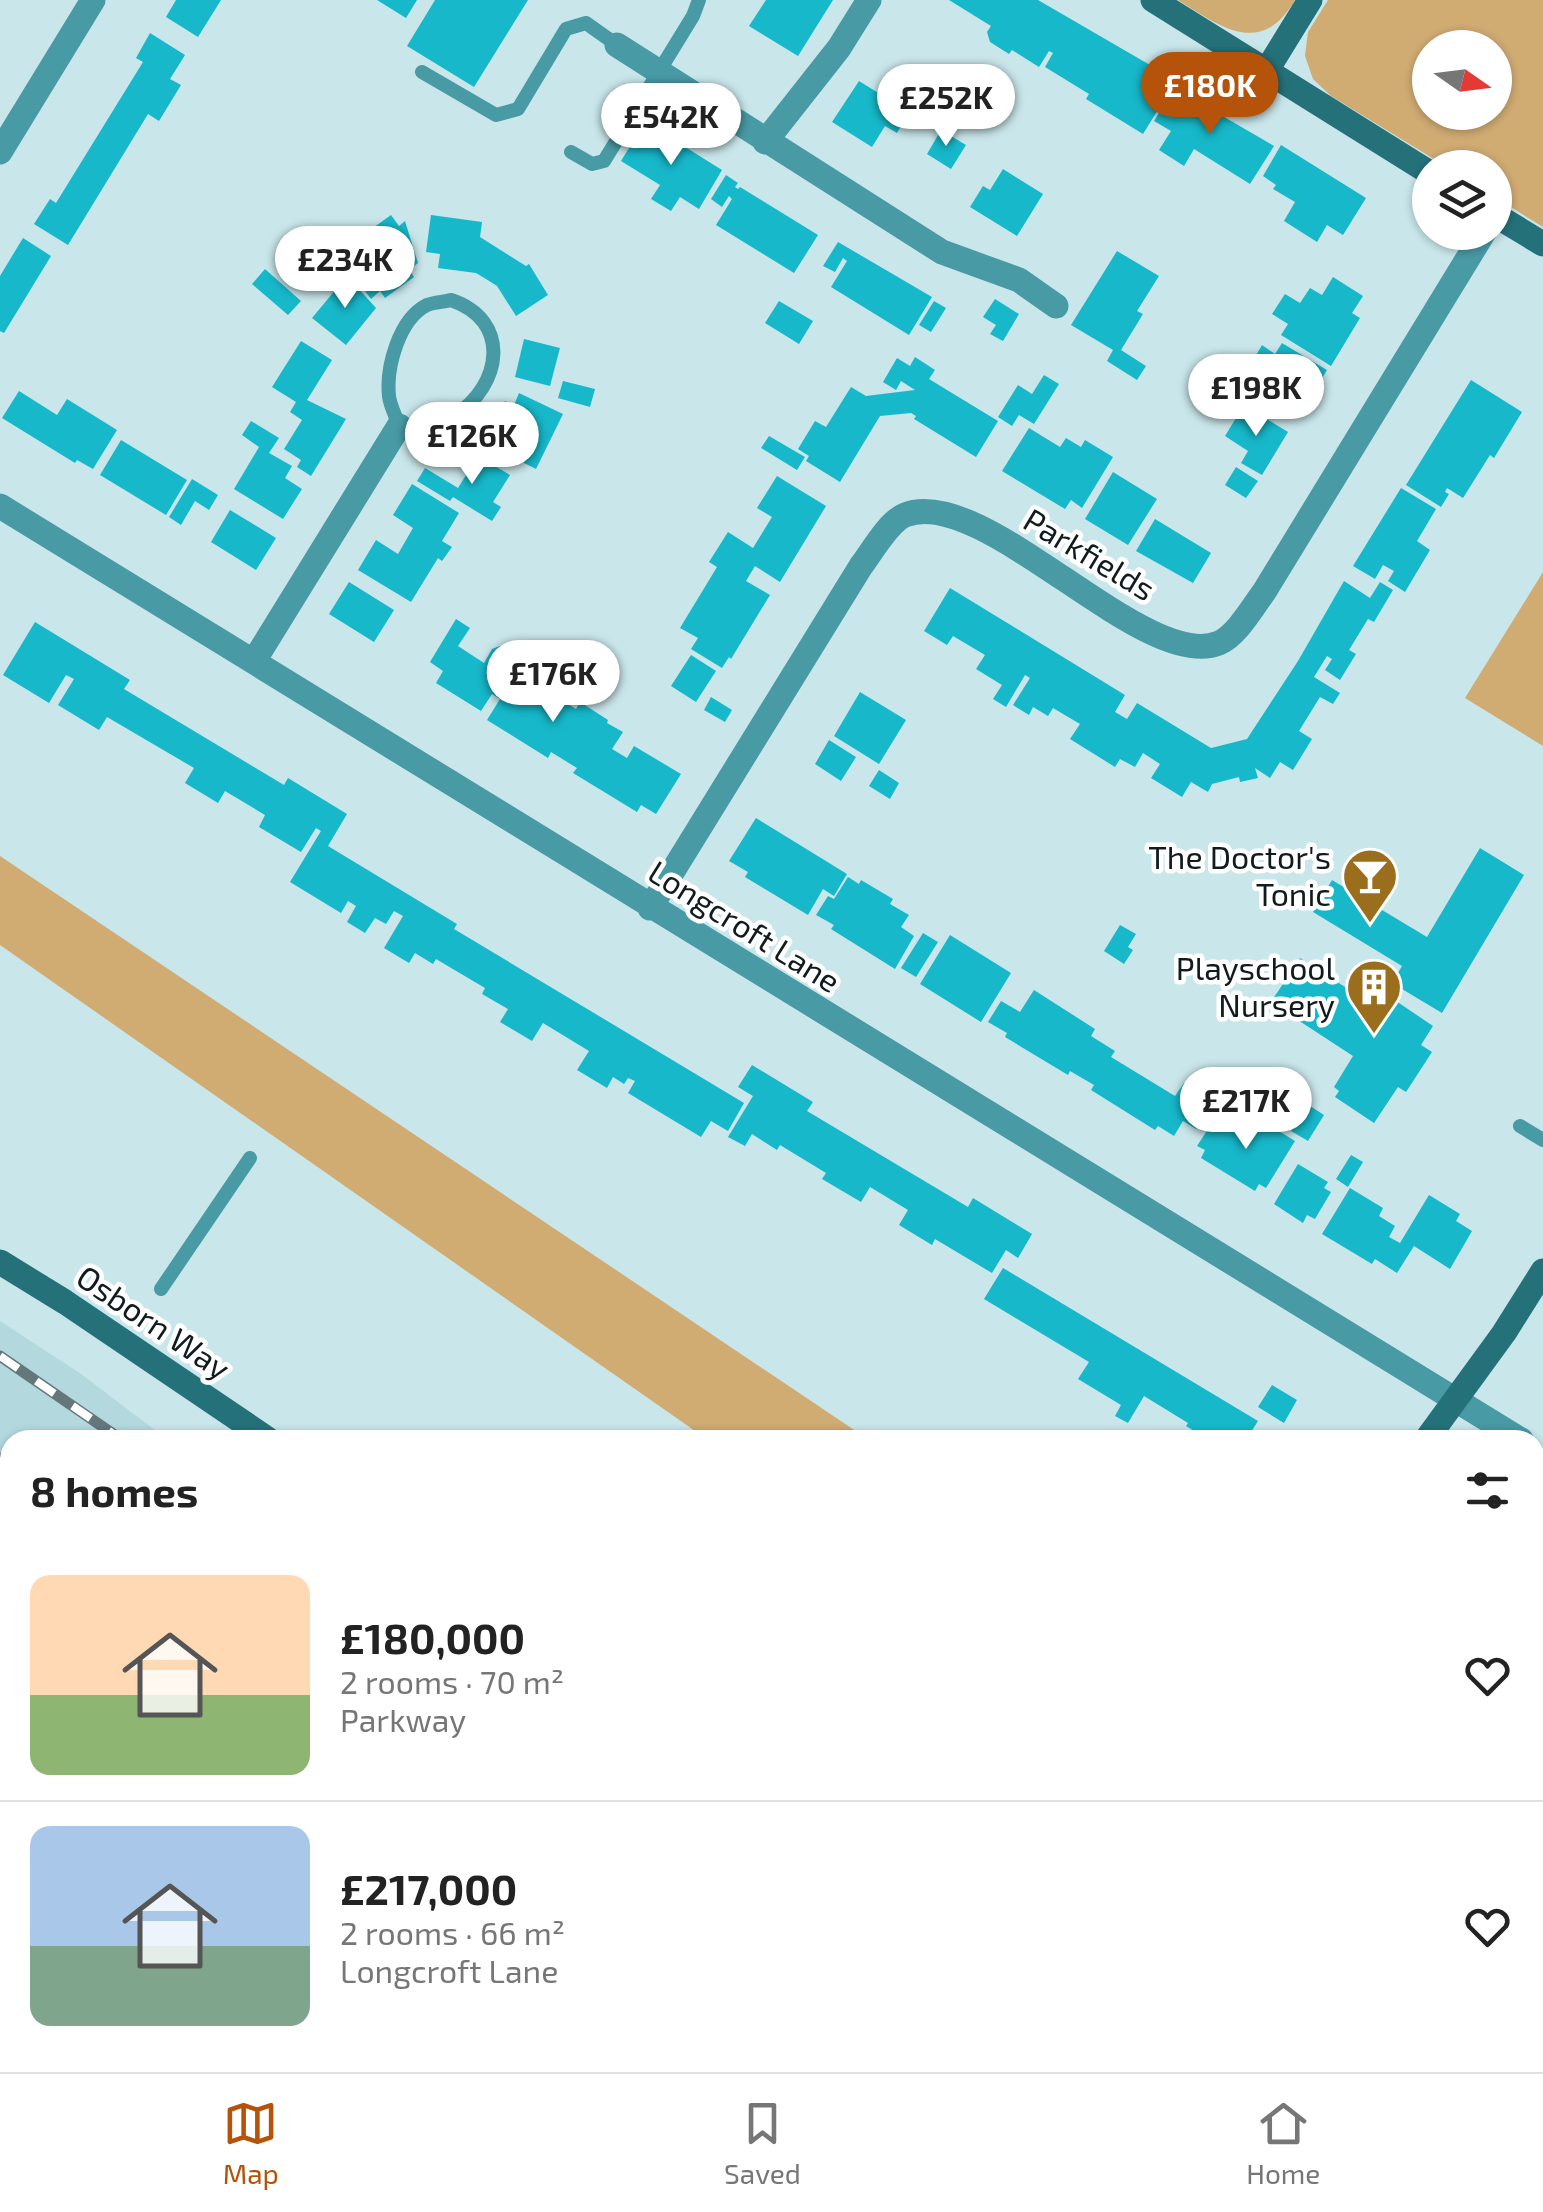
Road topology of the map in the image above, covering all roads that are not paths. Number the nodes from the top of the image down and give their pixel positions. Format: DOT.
graph roads {
  1 [pos="93,0"];
  2 [pos="699,0"];
  3 [pos="869,0"];
  4 [pos="1154,0"];
  5 [pos="1310,0"];
  6 [pos="617,45"];
  7 [pos="1267,70"];
  8 [pos="422,72"];
  9 [pos="658,73"];
  10 [pos="765,142"];
  11 [pos="0,152"];
  12 [pos="571,152"];
  13 [pos="1412,163"];
  14 [pos="1512,225"];
  15 [pos="1543,244"];
  16 [pos="1473,250"];
  17 [pos="1056,306"];
  18 [pos="400,426"];
  19 [pos="0,506"];
  20 [pos="254,662"];
  21 [pos="650,908"];
  22 [pos="1520,1126"];
  23 [pos="1543,1140"];
  24 [pos="250,1158"];
  25 [pos="0,1262"];
  26 [pos="1542,1275"];
  27 [pos="160,1289"];
  28 [pos="1455,1402"];
  29 [pos="254,1430"];
  30 [pos="1434,1430"];
  31 [pos="1503,1430"];
  1 -- 11 [label="street"];
  2 -- 9 [label="lane"];
  3 -- 10 [label="street"];
  4 -- 7 [label="street"];
  5 -- 7 [label="street"];
  6 -- 8 [label="lane"];
  6 -- 9 [label="street"];
  7 -- 13 [label="street"];
  9 -- 10 [label="street"];
  9 -- 12 [label="lane"];
  10 -- 17 [label="street"];
  14 -- 15 [label="street"];
  16 -- 21 [label="street, Parkfields"];
  18 -- 18 [label="lane"];
  18 -- 20 [label="street"];
  19 -- 20 [label="street, Longcroft Lane"];
  20 -- 21 [label="street, Longcroft Lane"];
  21 -- 28 [label="street, Longcroft Lane"];
  22 -- 23 [label="lane"];
  24 -- 27 [label="lane"];
  25 -- 29 [label="street, Osborn Way"];
  26 -- 28 [label="street"];
  28 -- 30 [label="street"];
  28 -- 31 [label="street, Longcroft Lane"];
}
